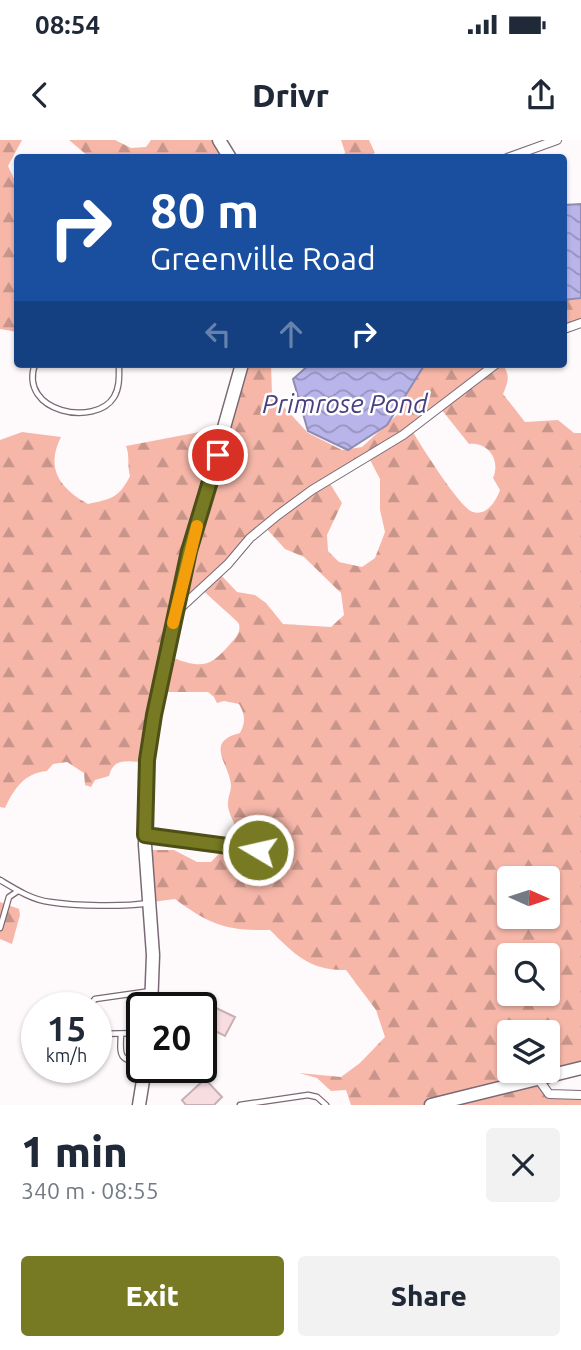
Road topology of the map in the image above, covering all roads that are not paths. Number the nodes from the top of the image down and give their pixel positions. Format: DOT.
graph roads {
  1 [pos="557,140"];
  2 [pos="518,154"];
  3 [pos="35,368"];
  4 [pos="119,368"];
  5 [pos="241,368"];
  6 [pos="491,368"];
  7 [pos="175,614"];
  8 [pos="145,835"];
  9 [pos="258,850"];
  10 [pos="0,880"];
  11 [pos="18,891"];
  12 [pos="150,903"];
  13 [pos="0,928"];
  14 [pos="152,991"];
  15 [pos="112,997"];
  16 [pos="112,1034"];
  17 [pos="121,1034"];
  18 [pos="126,1034"];
  19 [pos="126,1059"];
  20 [pos="581,1068"];
  21 [pos="560,1074"];
  22 [pos="142,1083"];
  23 [pos="526,1083"];
  24 [pos="541,1083"];
  25 [pos="581,1095"];
  26 [pos="139,1105"];
  27 [pos="240,1105"];
  28 [pos="326,1105"];
  29 [pos="431,1105"];
  1 -- 2 [label="street"];
  3 -- 4 [label="lane"];
  5 -- 7 [label="main road"];
  6 -- 7 [label="street"];
  7 -- 8 [label="main road"];
  8 -- 9 [label="lane"];
  8 -- 12 [label="main road"];
  10 -- 11 [label="lane"];
  11 -- 12 [label="lane"];
  11 -- 13 [label="lane"];
  12 -- 14 [label="main road"];
  14 -- 15 [label="lane"];
  16 -- 17 [label="lane"];
  17 -- 18 [label="lane"];
  17 -- 19 [label="lane"];
  20 -- 21 [label="main road"];
  22 -- 26 [label="main road"];
  23 -- 29 [label="main road"];
  24 -- 25 [label="street"];
  27 -- 28 [label="lane"];
}
